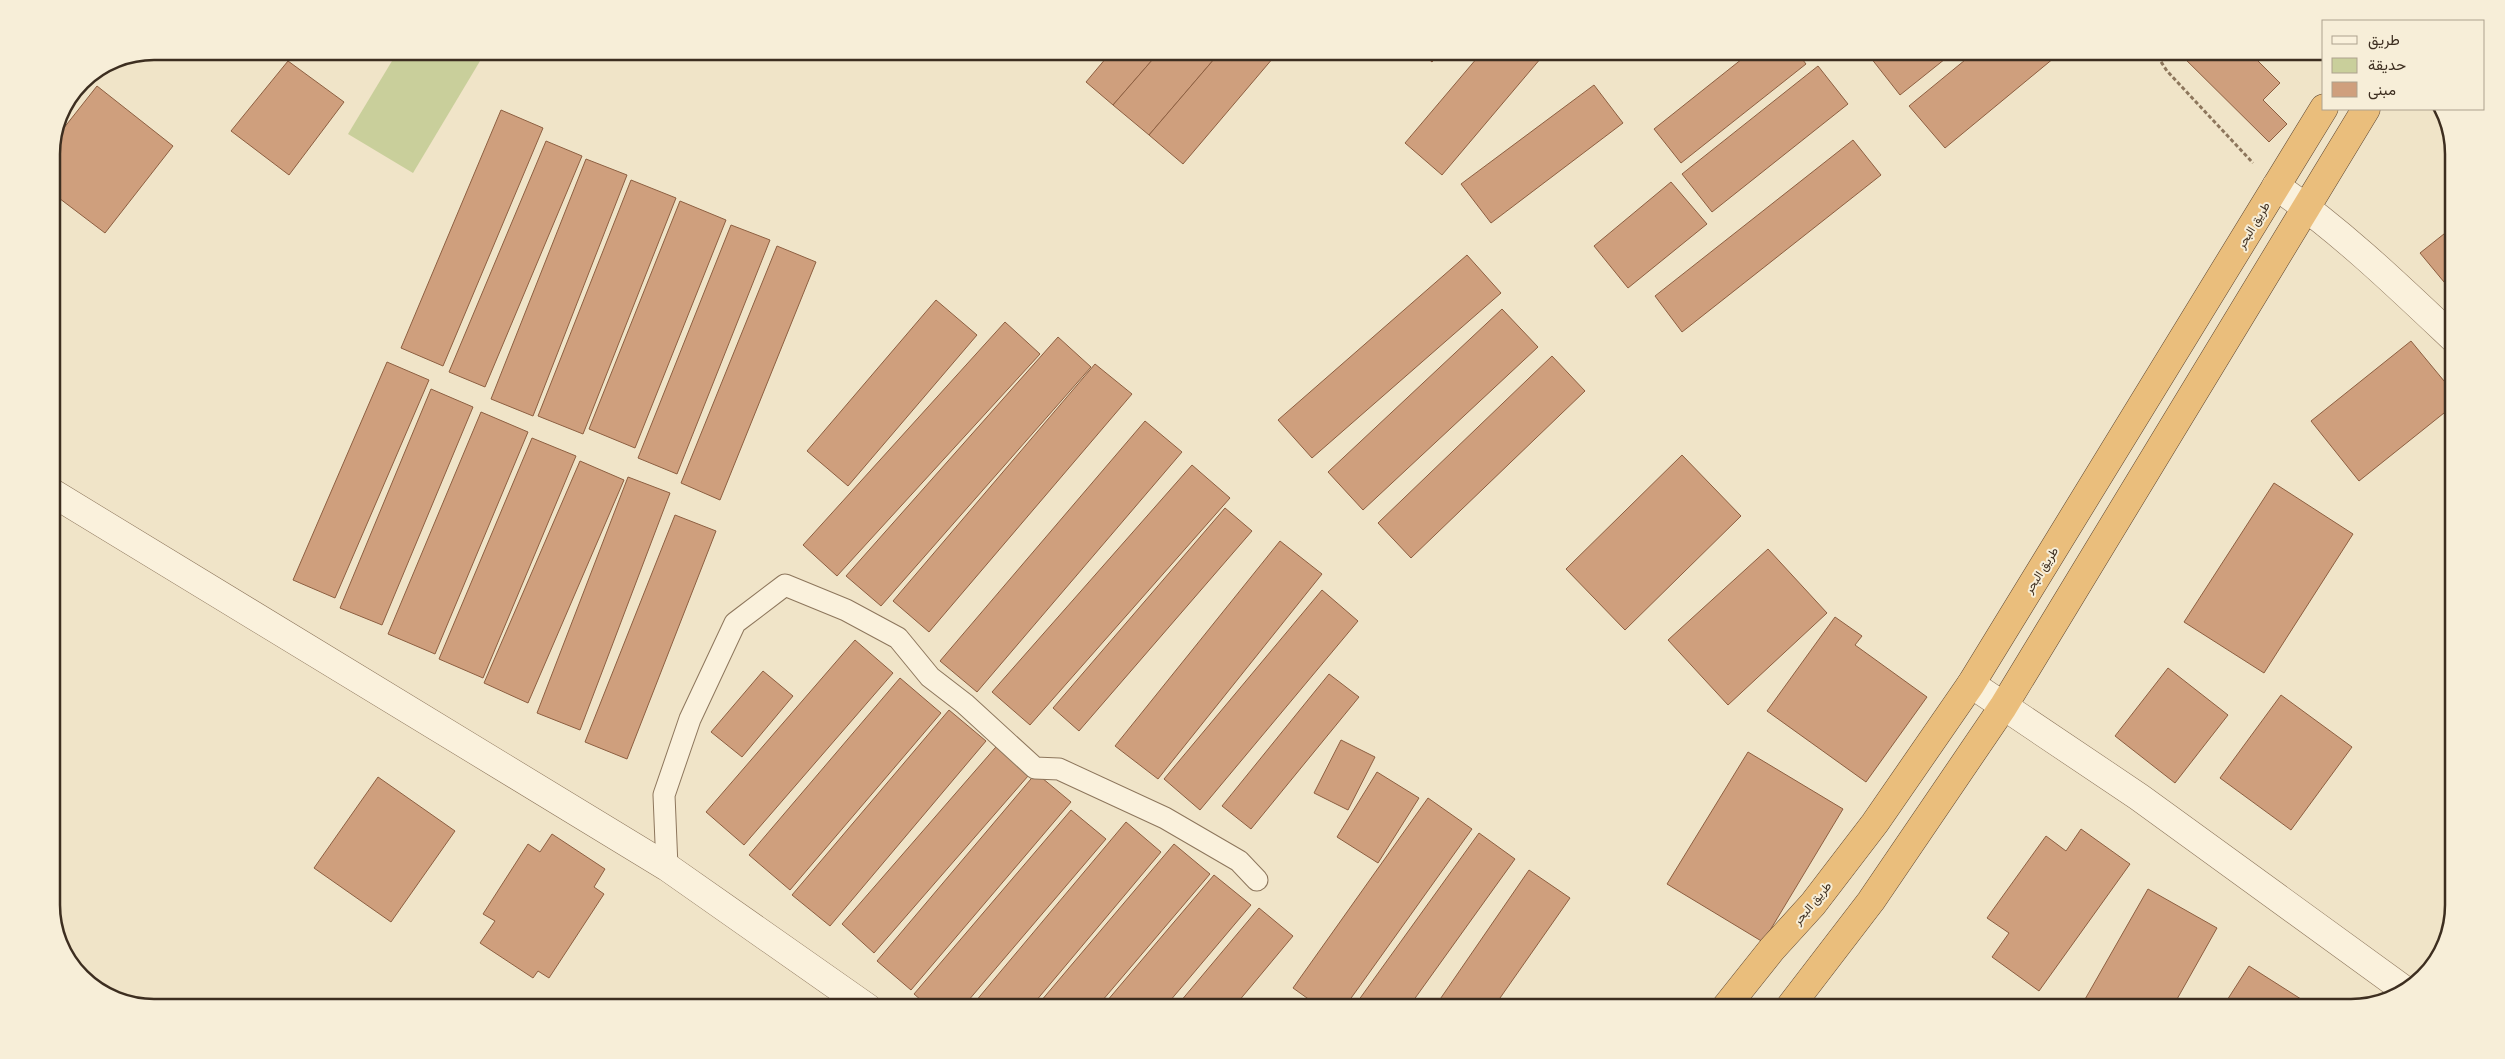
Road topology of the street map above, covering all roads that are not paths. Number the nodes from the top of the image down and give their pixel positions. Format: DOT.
graph roads {
  1 [pos="2323,110"];
  2 [pos="2365,110"];
  3 [pos="2276,186"];
  4 [pos="2307,208"];
  5 [pos="2445,331"];
  6 [pos="60,497"];
  7 [pos="1971,684"];
  8 [pos="2003,707"];
  9 [pos="667,867"];
  10 [pos="1257,880"];
  11 [pos="2399,986"];
  12 [pos="855,999"];
  13 [pos="1732,999"];
  14 [pos="1796,999"];
  1 -- 3 [label="highway, طريق البحر"];
  2 -- 4 [label="highway"];
  3 -- 4 [label="street"];
  3 -- 7 [label="highway, طريق البحر"];
  4 -- 5 [label="street"];
  4 -- 8 [label="highway"];
  6 -- 9 [label="street"];
  7 -- 8 [label="street"];
  7 -- 13 [label="highway, طريق البحر"];
  8 -- 11 [label="street"];
  8 -- 14 [label="highway"];
  9 -- 10 [label="lane"];
  9 -- 12 [label="street"];
}
